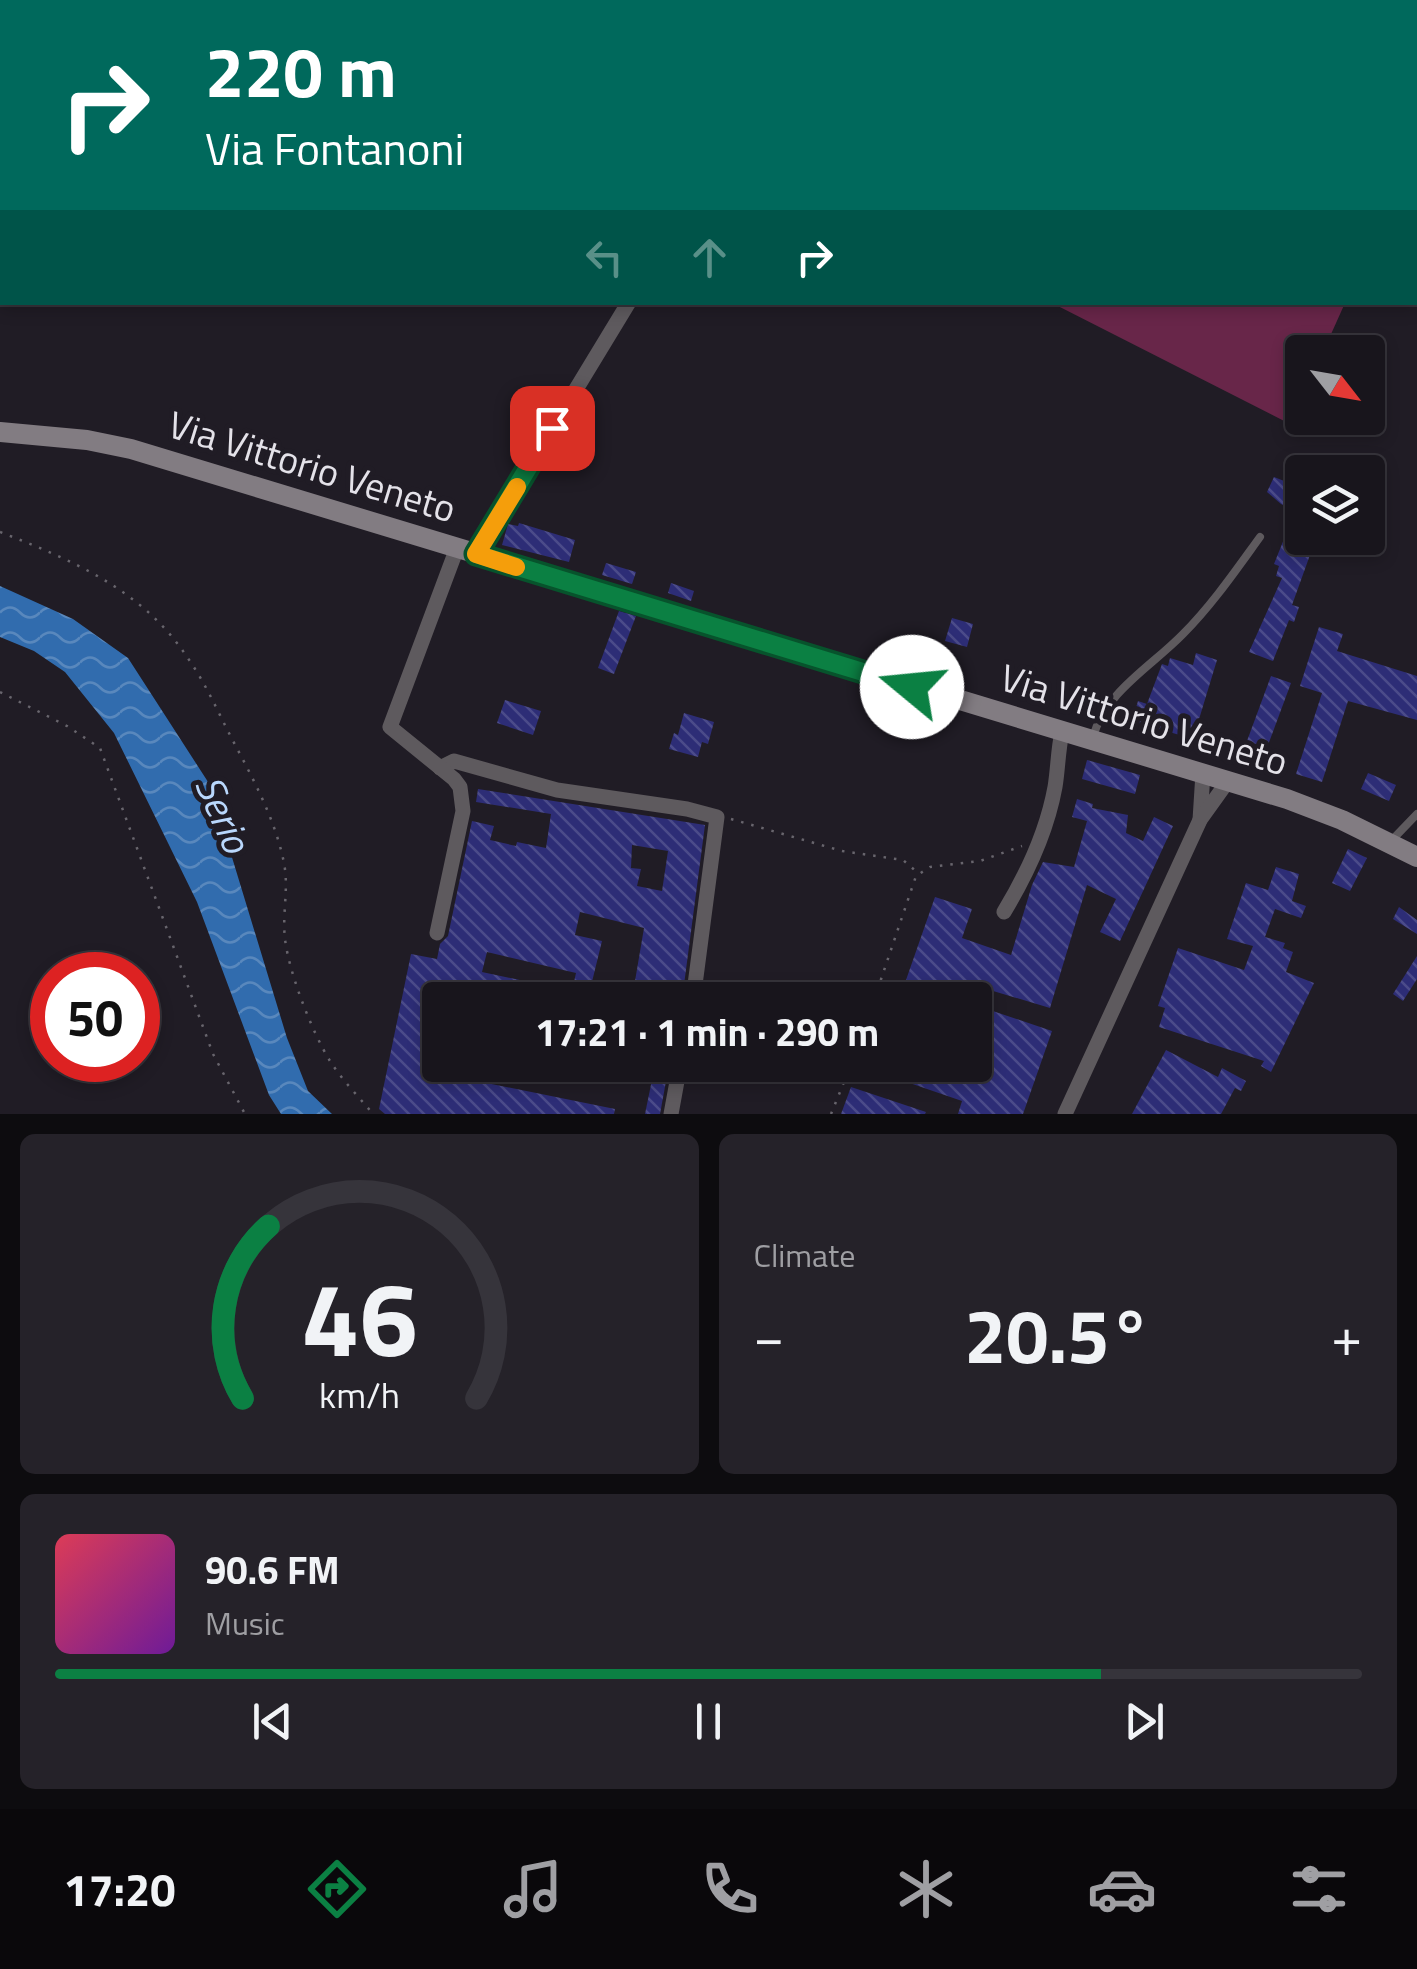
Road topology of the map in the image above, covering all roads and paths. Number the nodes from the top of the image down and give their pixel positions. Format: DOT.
graph roads {
  1 [pos="627,305"];
  2 [pos="0,432"];
  3 [pos="0,532"];
  4 [pos="1260,537"];
  5 [pos="467,551"];
  6 [pos="0,692"];
  7 [pos="1062,732"];
  8 [pos="1092,742"];
  9 [pos="440,768"];
  10 [pos="1203,773"];
  11 [pos="1228,780"];
  12 [pos="1417,814"];
  13 [pos="716,817"];
  14 [pos="1200,820"];
  15 [pos="1043,831"];
  16 [pos="1401,849"];
  17 [pos="918,874"];
  18 [pos="1004,912"];
  19 [pos="436,933"];
  20 [pos="695,982"];
  21 [pos="880,982"];
  22 [pos="677,1082"];
  23 [pos="844,1082"];
  24 [pos="245,1114"];
  25 [pos="373,1114"];
  26 [pos="671,1114"];
  27 [pos="831,1114"];
  28 [pos="1065,1114"];
  1 -- 5 [label="street"];
  2 -- 5 [label="main road, Via Vittorio Veneto"];
  3 -- 25 [label="path"];
  4 -- 8 [label="lane"];
  5 -- 7 [label="main road, Via Vittorio Veneto"];
  5 -- 9 [label="street"];
  6 -- 24 [label="path"];
  7 -- 8 [label="main road, Via Vittorio Veneto"];
  7 -- 15 [label="street"];
  8 -- 10 [label="main road, Via Vittorio Veneto"];
  9 -- 13 [label="street"];
  9 -- 19 [label="street"];
  10 -- 11 [label="main road, Via Vittorio Veneto"];
  10 -- 14 [label="street"];
  11 -- 14 [label="street"];
  11 -- 16 [label="main road, Via Vittorio Veneto"];
  12 -- 16 [label="lane"];
  13 -- 17 [label="path"];
  13 -- 20 [label="street"];
  14 -- 28 [label="street"];
  15 -- 17 [label="path"];
  15 -- 18 [label="street"];
  17 -- 21 [label="path"];
  22 -- 26 [label="street"];
  23 -- 27 [label="path"];
}
